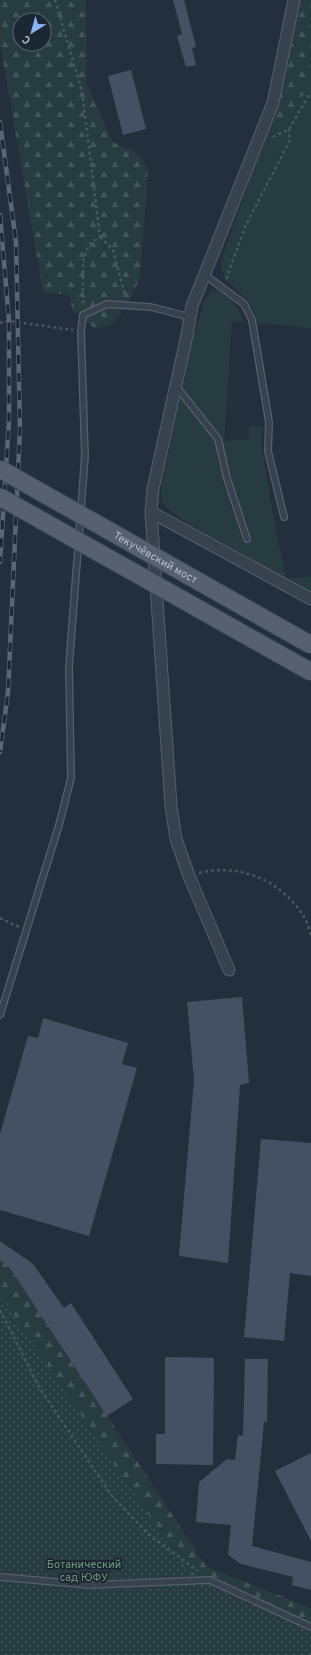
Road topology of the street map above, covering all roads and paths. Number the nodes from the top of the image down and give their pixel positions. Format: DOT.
graph roads {
  1 [pos="55,0"];
  2 [pos="294,0"];
  3 [pos="311,92"];
  4 [pos="289,128"];
  5 [pos="256,145"];
  6 [pos="100,237"];
  7 [pos="205,275"];
  8 [pos="223,287"];
  9 [pos="127,305"];
  10 [pos="83,315"];
  11 [pos="190,317"];
  12 [pos="0,323"];
  13 [pos="81,332"];
  14 [pos="176,386"];
  15 [pos="0,470"];
  16 [pos="0,497"];
  17 [pos="151,512"];
  18 [pos="284,517"];
  19 [pos="247,538"];
  20 [pos="311,599"];
  21 [pos="311,645"];
  22 [pos="311,672"];
  23 [pos="189,876"];
  24 [pos="0,918"];
  25 [pos="26,931"];
  26 [pos="311,935"];
  27 [pos="229,970"];
  28 [pos="0,1015"];
  29 [pos="0,1310"];
  30 [pos="0,1577"];
  31 [pos="210,1580"];
  32 [pos="311,1627"];
  1 -- 6 [label="path"];
  2 -- 5 [label="street"];
  3 -- 4 [label="path"];
  4 -- 5 [label="path"];
  4 -- 8 [label="path"];
  5 -- 7 [label="street"];
  6 -- 9 [label="path"];
  6 -- 10 [label="path"];
  7 -- 8 [label="lane"];
  7 -- 11 [label="street"];
  8 -- 18 [label="lane"];
  9 -- 10 [label="lane"];
  9 -- 11 [label="lane"];
  10 -- 13 [label="lane"];
  11 -- 14 [label="street"];
  12 -- 13 [label="path"];
  13 -- 25 [label="lane"];
  14 -- 17 [label="street"];
  14 -- 19 [label="lane"];
  15 -- 21 [label="main road, Текучёвский мост, bridge"];
  16 -- 22 [label="main road, bridge"];
  17 -- 20 [label="street"];
  17 -- 23 [label="street"];
  23 -- 26 [label="path"];
  23 -- 27 [label="street"];
  24 -- 25 [label="path"];
  25 -- 28 [label="lane"];
  29 -- 31 [label="path"];
  30 -- 31 [label="lane"];
  31 -- 32 [label="lane"];
}
